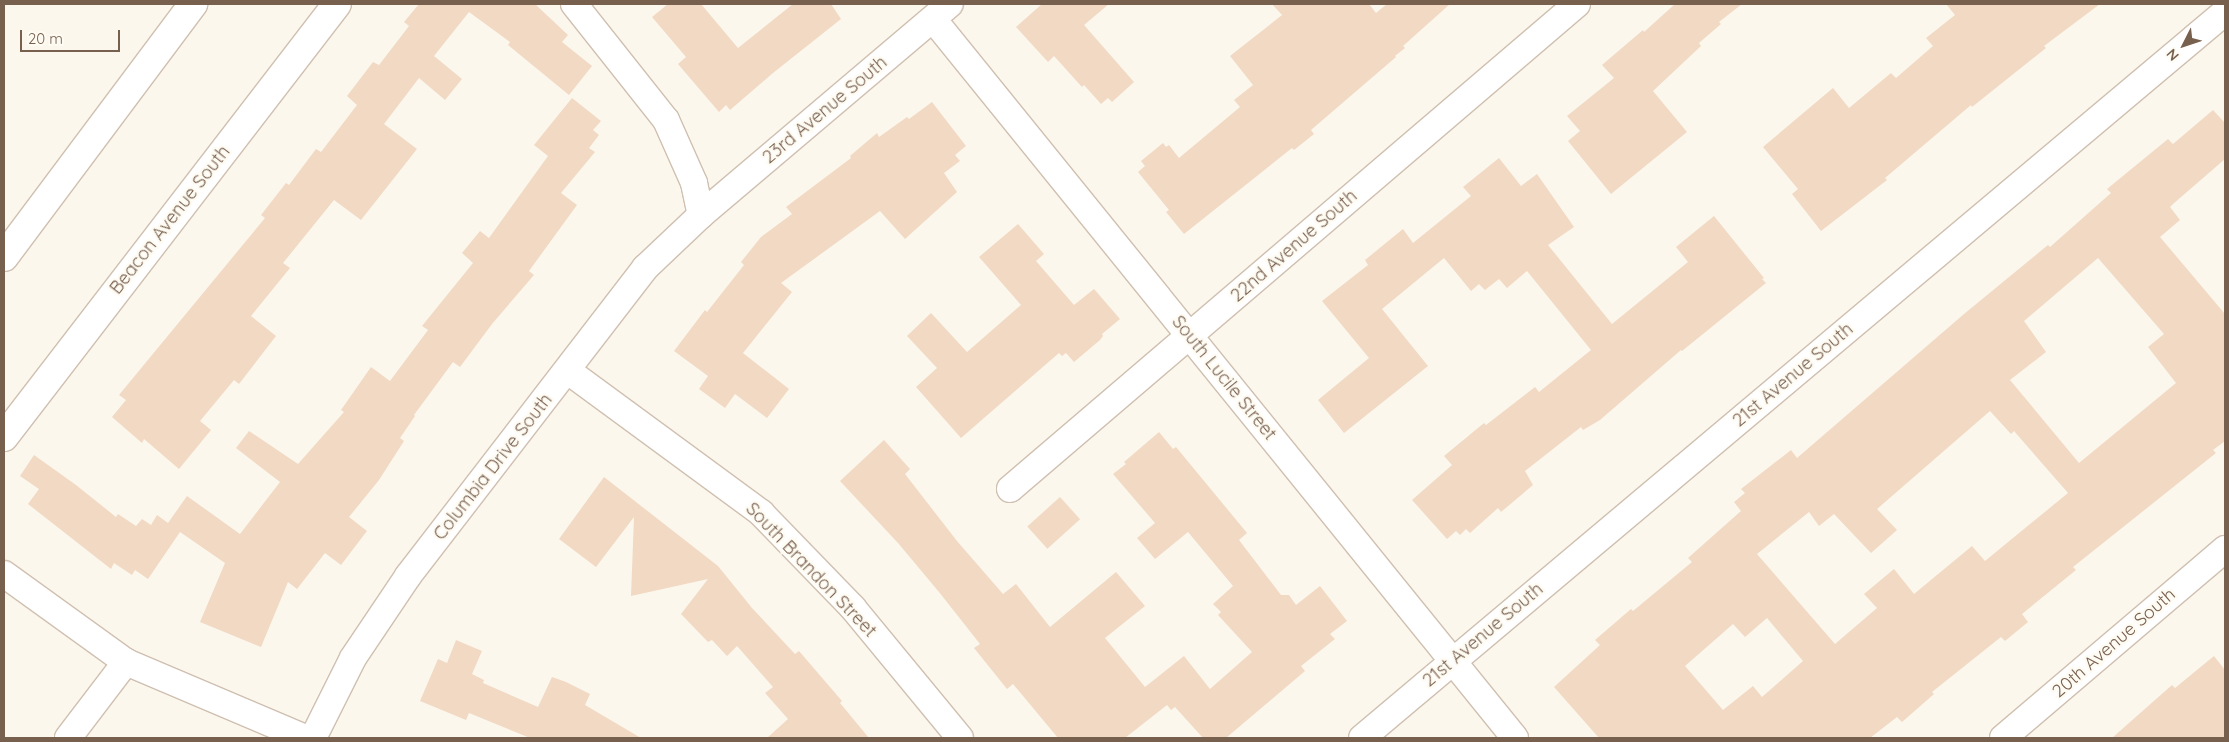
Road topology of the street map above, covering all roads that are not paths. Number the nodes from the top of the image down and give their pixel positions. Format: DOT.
graph roads {
  1 [pos="193,4"];
  2 [pos="337,4"];
  3 [pos="574,4"];
  4 [pos="1578,4"];
  5 [pos="941,11"];
  6 [pos="2225,12"];
  7 [pos="701,215"];
  8 [pos="4,257"];
  9 [pos="1189,336"];
  10 [pos="568,371"];
  11 [pos="4,437"];
  12 [pos="1010,490"];
  13 [pos="2225,549"];
  14 [pos="4,574"];
  15 [pos="1452,661"];
  16 [pos="126,662"];
  17 [pos="68,738"];
  18 [pos="305,738"];
  19 [pos="313,738"];
  20 [pos="960,738"];
  21 [pos="1362,738"];
  22 [pos="1515,738"];
  23 [pos="2003,738"];
  1 -- 8 [label="main road"];
  2 -- 11 [label="main road, Beacon Avenue South"];
  3 -- 7 [label="street"];
  4 -- 9 [label="street, 22nd Avenue South"];
  5 -- 7 [label="street, 23rd Avenue South"];
  5 -- 9 [label="street, South Lucile Street"];
  6 -- 15 [label="street, 21st Avenue South"];
  7 -- 10 [label="street, Columbia Drive South"];
  9 -- 12 [label="street, 22nd Avenue South"];
  9 -- 15 [label="street, South Lucile Street"];
  10 -- 19 [label="street, Columbia Drive South"];
  10 -- 20 [label="street, South Brandon Street"];
  13 -- 23 [label="street, 20th Avenue South"];
  14 -- 16 [label="street"];
  15 -- 21 [label="street, 21st Avenue South"];
  15 -- 22 [label="street, South Lucile Street"];
  16 -- 17 [label="street"];
  16 -- 18 [label="street"];
}
